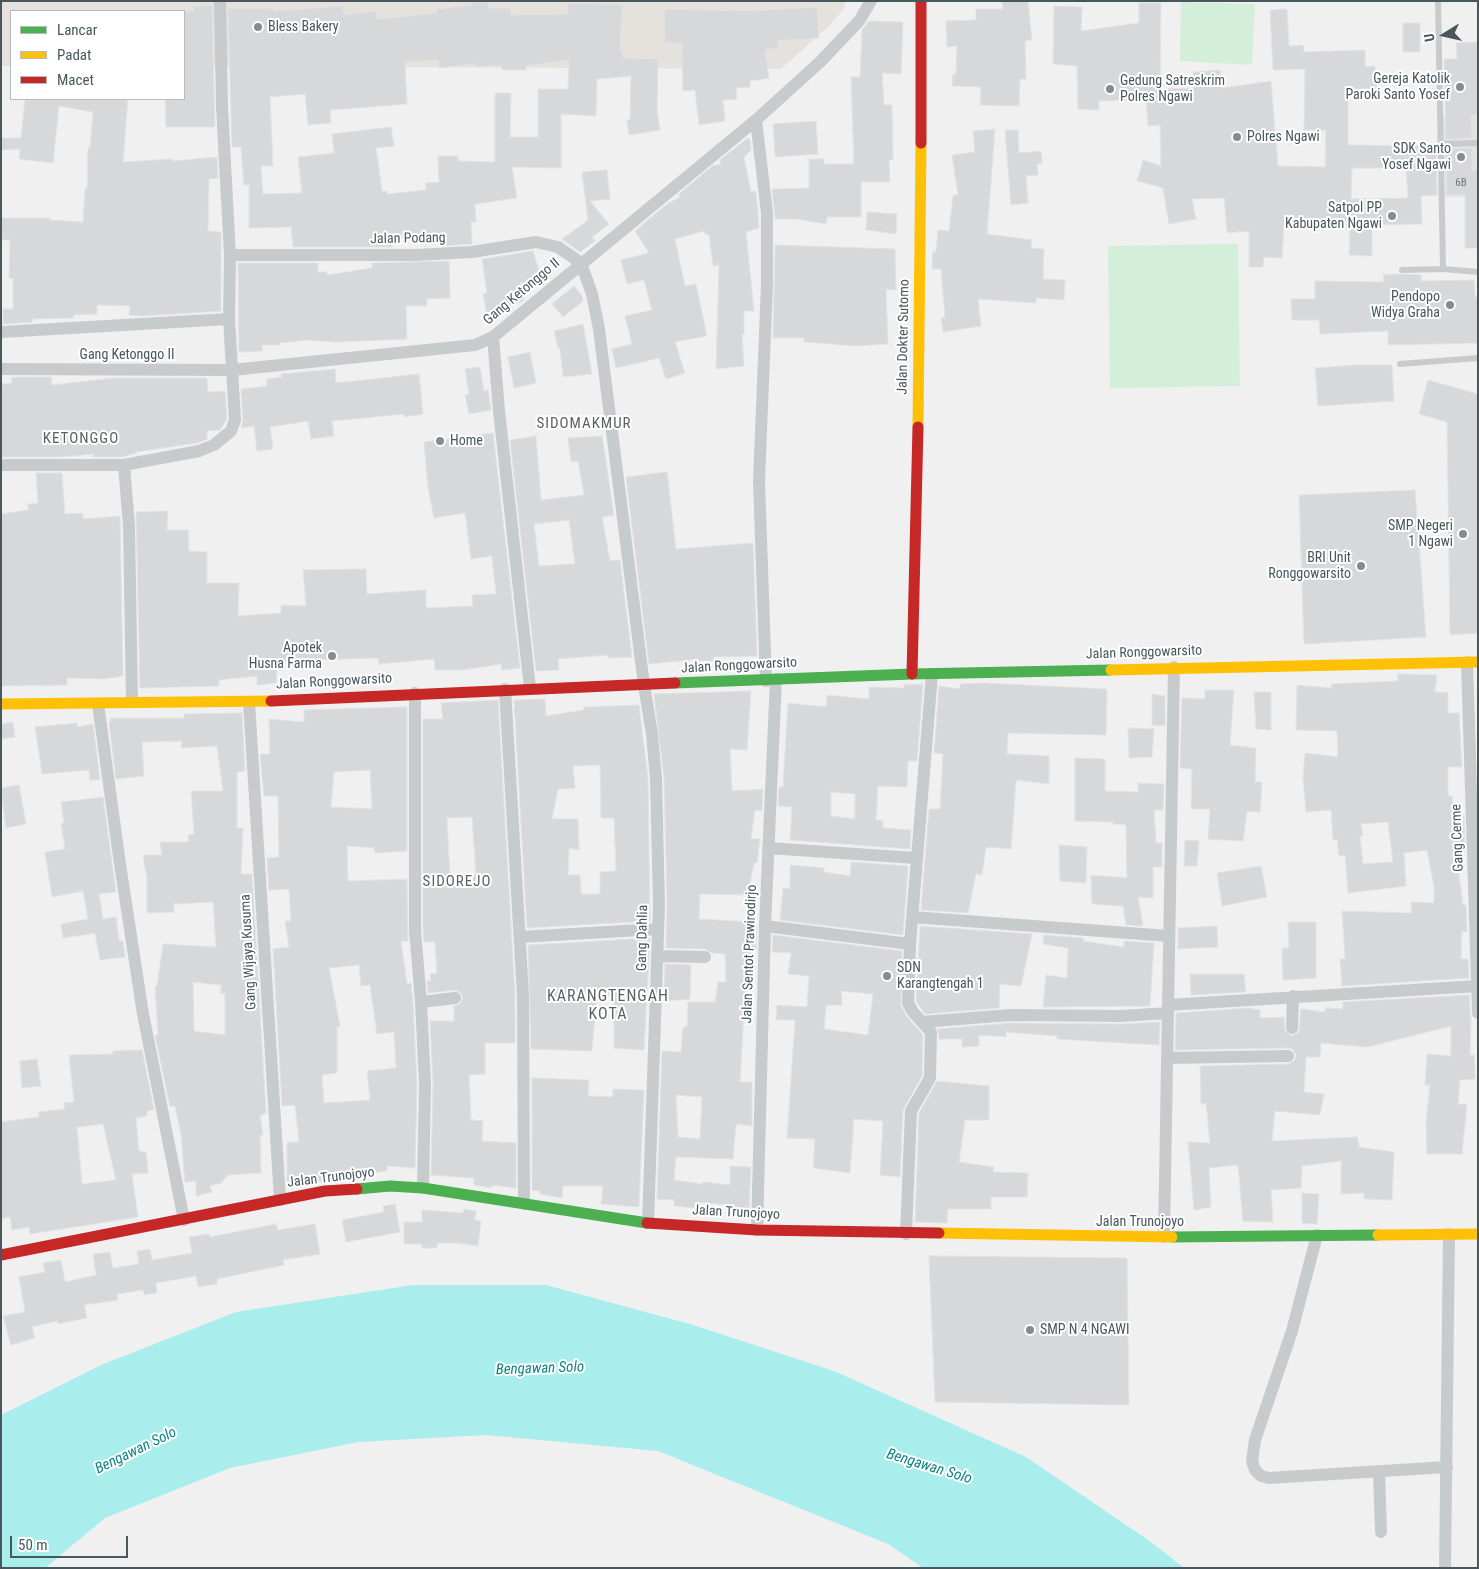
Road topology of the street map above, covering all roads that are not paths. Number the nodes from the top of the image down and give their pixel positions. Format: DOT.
graph roads {
  1 [pos="220,1"];
  2 [pos="871,1"];
  3 [pos="922,1"];
  4 [pos="1438,1"];
  5 [pos="756,120"];
  6 [pos="1478,143"];
  7 [pos="1441,144"];
  8 [pos="230,255"];
  9 [pos="581,263"];
  10 [pos="1443,269"];
  11 [pos="1402,270"];
  12 [pos="1478,272"];
  13 [pos="229,319"];
  14 [pos="1,332"];
  15 [pos="493,337"];
  16 [pos="1478,358"];
  17 [pos="1400,364"];
  18 [pos="1,369"];
  19 [pos="232,370"];
  20 [pos="1,465"];
  21 [pos="124,465"];
  22 [pos="1473,662"];
  23 [pos="1174,667"];
  24 [pos="912,674"];
  25 [pos="932,674"];
  26 [pos="771,680"];
  27 [pos="644,685"];
  28 [pos="530,688"];
  29 [pos="504,690"];
  30 [pos="415,693"];
  31 [pos="132,702"];
  32 [pos="249,702"];
  33 [pos="1,704"];
  34 [pos="98,704"];
  35 [pos="768,848"];
  36 [pos="915,858"];
  37 [pos="912,917"];
  38 [pos="765,926"];
  39 [pos="658,929"];
  40 [pos="1169,936"];
  41 [pos="520,937"];
  42 [pos="910,944"];
  43 [pos="658,956"];
  44 [pos="705,957"];
  45 [pos="1477,986"];
  46 [pos="1293,996"];
  47 [pos="455,998"];
  48 [pos="421,1002"];
  49 [pos="1168,1009"];
  50 [pos="1478,1014"];
  51 [pos="922,1022"];
  52 [pos="1292,1028"];
  53 [pos="1288,1056"];
  54 [pos="1167,1058"];
  55 [pos="423,1188"];
  56 [pos="280,1200"];
  57 [pos="524,1204"];
  58 [pos="184,1220"];
  59 [pos="648,1223"];
  60 [pos="757,1230"];
  61 [pos="906,1234"];
  62 [pos="1449,1234"];
  63 [pos="1478,1234"];
  64 [pos="1317,1235"];
  65 [pos="1164,1237"];
  66 [pos="1,1255"];
  67 [pos="1447,1467"];
  68 [pos="1379,1471"];
  69 [pos="1381,1532"];
  70 [pos="1445,1568"];
  1 -- 8 [label="street"];
  2 -- 5 [label="street, Gang Ketonggo II"];
  3 -- 24 [label="street, Jalan Dokter Sutomo"];
  4 -- 7 [label="lane"];
  5 -- 9 [label="street, Gang Ketonggo II"];
  5 -- 26 [label="street, Jalan Sentot Prawirodirjo"];
  6 -- 7 [label="lane"];
  7 -- 10 [label="lane"];
  8 -- 9 [label="street, Jalan Podang"];
  8 -- 13 [label="street"];
  9 -- 15 [label="street, Gang Ketonggo II"];
  9 -- 27 [label="street, Gang Dahlia"];
  10 -- 11 [label="lane"];
  10 -- 12 [label="lane"];
  13 -- 14 [label="street"];
  13 -- 19 [label="street"];
  15 -- 19 [label="street, Gang Ketonggo II"];
  15 -- 28 [label="street"];
  16 -- 17 [label="lane"];
  18 -- 19 [label="street, Gang Ketonggo II"];
  19 -- 21 [label="street"];
  20 -- 21 [label="street"];
  21 -- 31 [label="street"];
  22 -- 23 [label="street, Jalan Ronggowarsito"];
  22 -- 45 [label="street, Gang Cerme"];
  23 -- 25 [label="street, Jalan Ronggowarsito"];
  23 -- 40 [label="street"];
  24 -- 25 [label="street, Jalan Ronggowarsito"];
  24 -- 26 [label="street, Jalan Ronggowarsito"];
  25 -- 36 [label="street"];
  26 -- 27 [label="street, Jalan Ronggowarsito"];
  26 -- 35 [label="street, Jalan Sentot Prawirodirjo"];
  27 -- 28 [label="street, Jalan Ronggowarsito"];
  27 -- 39 [label="street, Gang Dahlia"];
  28 -- 29 [label="street, Jalan Ronggowarsito"];
  29 -- 30 [label="street, Jalan Ronggowarsito"];
  29 -- 41 [label="street"];
  30 -- 32 [label="street, Jalan Ronggowarsito"];
  30 -- 48 [label="street"];
  31 -- 32 [label="street, Jalan Ronggowarsito"];
  31 -- 34 [label="street, Jalan Ronggowarsito"];
  32 -- 56 [label="street, Gang Wijaya Kusuma"];
  33 -- 34 [label="street, Jalan Ronggowarsito"];
  34 -- 58 [label="street"];
  35 -- 36 [label="street"];
  35 -- 38 [label="street, Jalan Sentot Prawirodirjo"];
  36 -- 37 [label="street"];
  37 -- 40 [label="street"];
  37 -- 42 [label="street"];
  38 -- 42 [label="street"];
  38 -- 60 [label="street, Jalan Sentot Prawirodirjo"];
  39 -- 41 [label="street"];
  39 -- 43 [label="street, Gang Dahlia"];
  40 -- 49 [label="street"];
  41 -- 57 [label="street"];
  42 -- 51 [label="street"];
  43 -- 44 [label="street"];
  43 -- 59 [label="street, Gang Dahlia"];
  45 -- 46 [label="street"];
  45 -- 50 [label="street, Gang Cerme"];
  46 -- 49 [label="street"];
  46 -- 52 [label="street"];
  47 -- 48 [label="street"];
  48 -- 55 [label="street"];
  49 -- 51 [label="street"];
  49 -- 54 [label="street"];
  51 -- 61 [label="street"];
  53 -- 54 [label="street"];
  54 -- 65 [label="street"];
  55 -- 56 [label="street, Jalan Trunojoyo"];
  55 -- 57 [label="street, Jalan Trunojoyo"];
  56 -- 58 [label="street, Jalan Trunojoyo"];
  57 -- 59 [label="street, Jalan Trunojoyo"];
  58 -- 66 [label="street, Jalan Trunojoyo"];
  59 -- 60 [label="street, Jalan Trunojoyo"];
  60 -- 61 [label="street, Jalan Trunojoyo"];
  61 -- 65 [label="street, Jalan Trunojoyo"];
  62 -- 63 [label="street, Jalan Trunojoyo"];
  62 -- 64 [label="street, Jalan Trunojoyo"];
  62 -- 67 [label="street"];
  64 -- 65 [label="street, Jalan Trunojoyo"];
  64 -- 68 [label="street"];
  67 -- 68 [label="street"];
  67 -- 70 [label="street"];
  68 -- 69 [label="street"];
}
